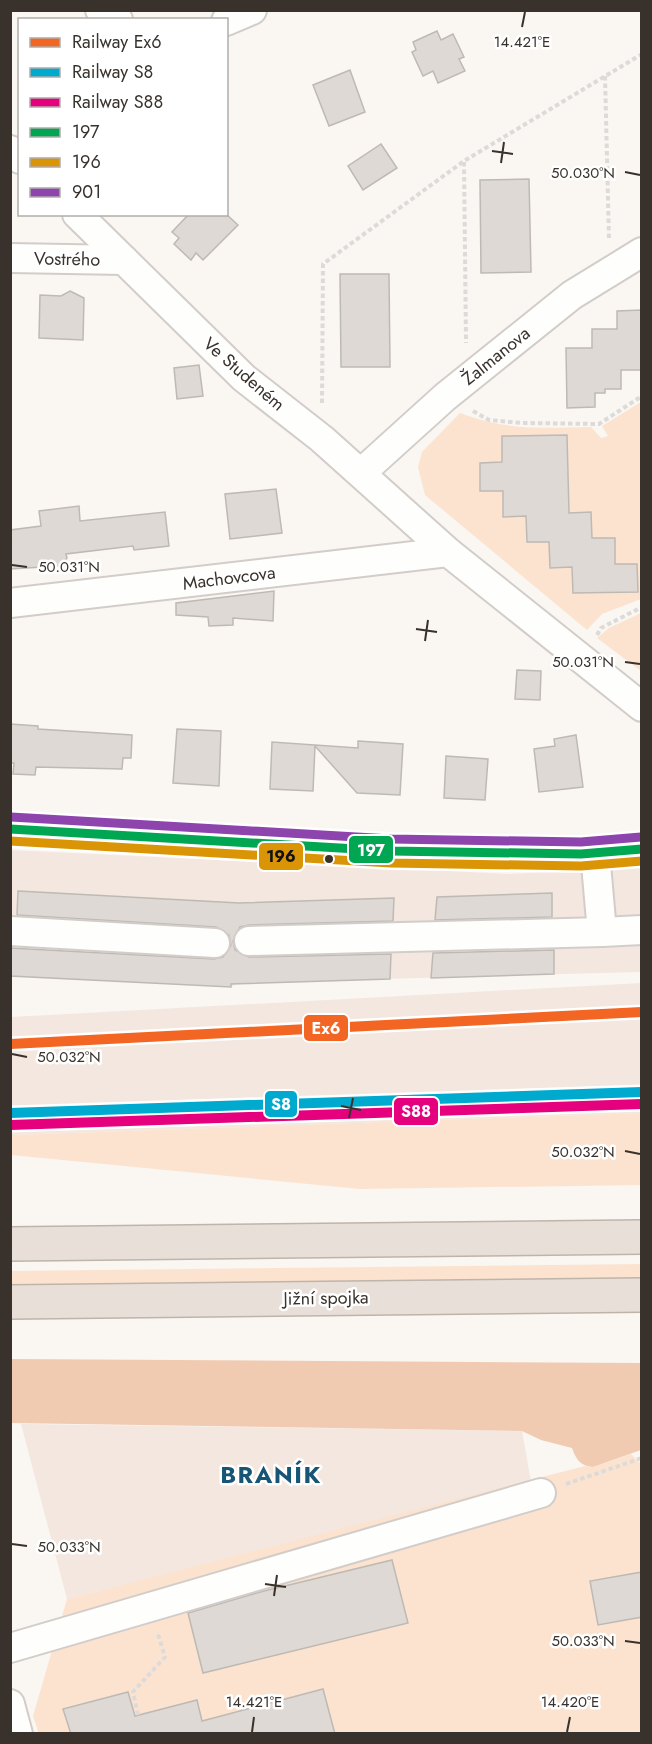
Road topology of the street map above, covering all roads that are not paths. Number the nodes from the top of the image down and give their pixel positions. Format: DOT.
graph roads {
  1 [pos="100,10"];
  2 [pos="252,10"];
  3 [pos="114,18"];
  4 [pos="228,20"];
  5 [pos="79,216"];
  6 [pos="642,252"];
  7 [pos="10,258"];
  8 [pos="124,260"];
  9 [pos="361,473"];
  10 [pos="448,552"];
  11 [pos="10,603"];
  12 [pos="642,707"];
  13 [pos="10,829"];
  14 [pos="642,849"];
  15 [pos="596,853"];
  16 [pos="642,930"];
  17 [pos="10,931"];
  18 [pos="602,932"];
  19 [pos="249,941"];
  20 [pos="215,943"];
  21 [pos="642,1237"];
  22 [pos="10,1244"];
  23 [pos="642,1295"];
  24 [pos="10,1302"];
  25 [pos="541,1493"];
  26 [pos="10,1648"];
  27 [pos="10,1704"];
  28 [pos="18,1734"];
  1 -- 3 [label="street"];
  2 -- 4 [label="street"];
  5 -- 8 [label="street, Ve Studeném"];
  6 -- 9 [label="street, Žalmanova"];
  7 -- 8 [label="street, Vostrého"];
  8 -- 9 [label="street, Ve Studeném"];
  9 -- 10 [label="street, Ve Studeném"];
  10 -- 11 [label="street, Machovcova"];
  10 -- 12 [label="street, Ve Studeném"];
  13 -- 15 [label="main road"];
  14 -- 15 [label="main road"];
  15 -- 18 [label="street"];
  16 -- 18 [label="street"];
  17 -- 20 [label="street"];
  18 -- 19 [label="street"];
  21 -- 22 [label="highway"];
  23 -- 24 [label="highway, Jižní spojka"];
  25 -- 26 [label="street"];
  27 -- 28 [label="street"];
}
